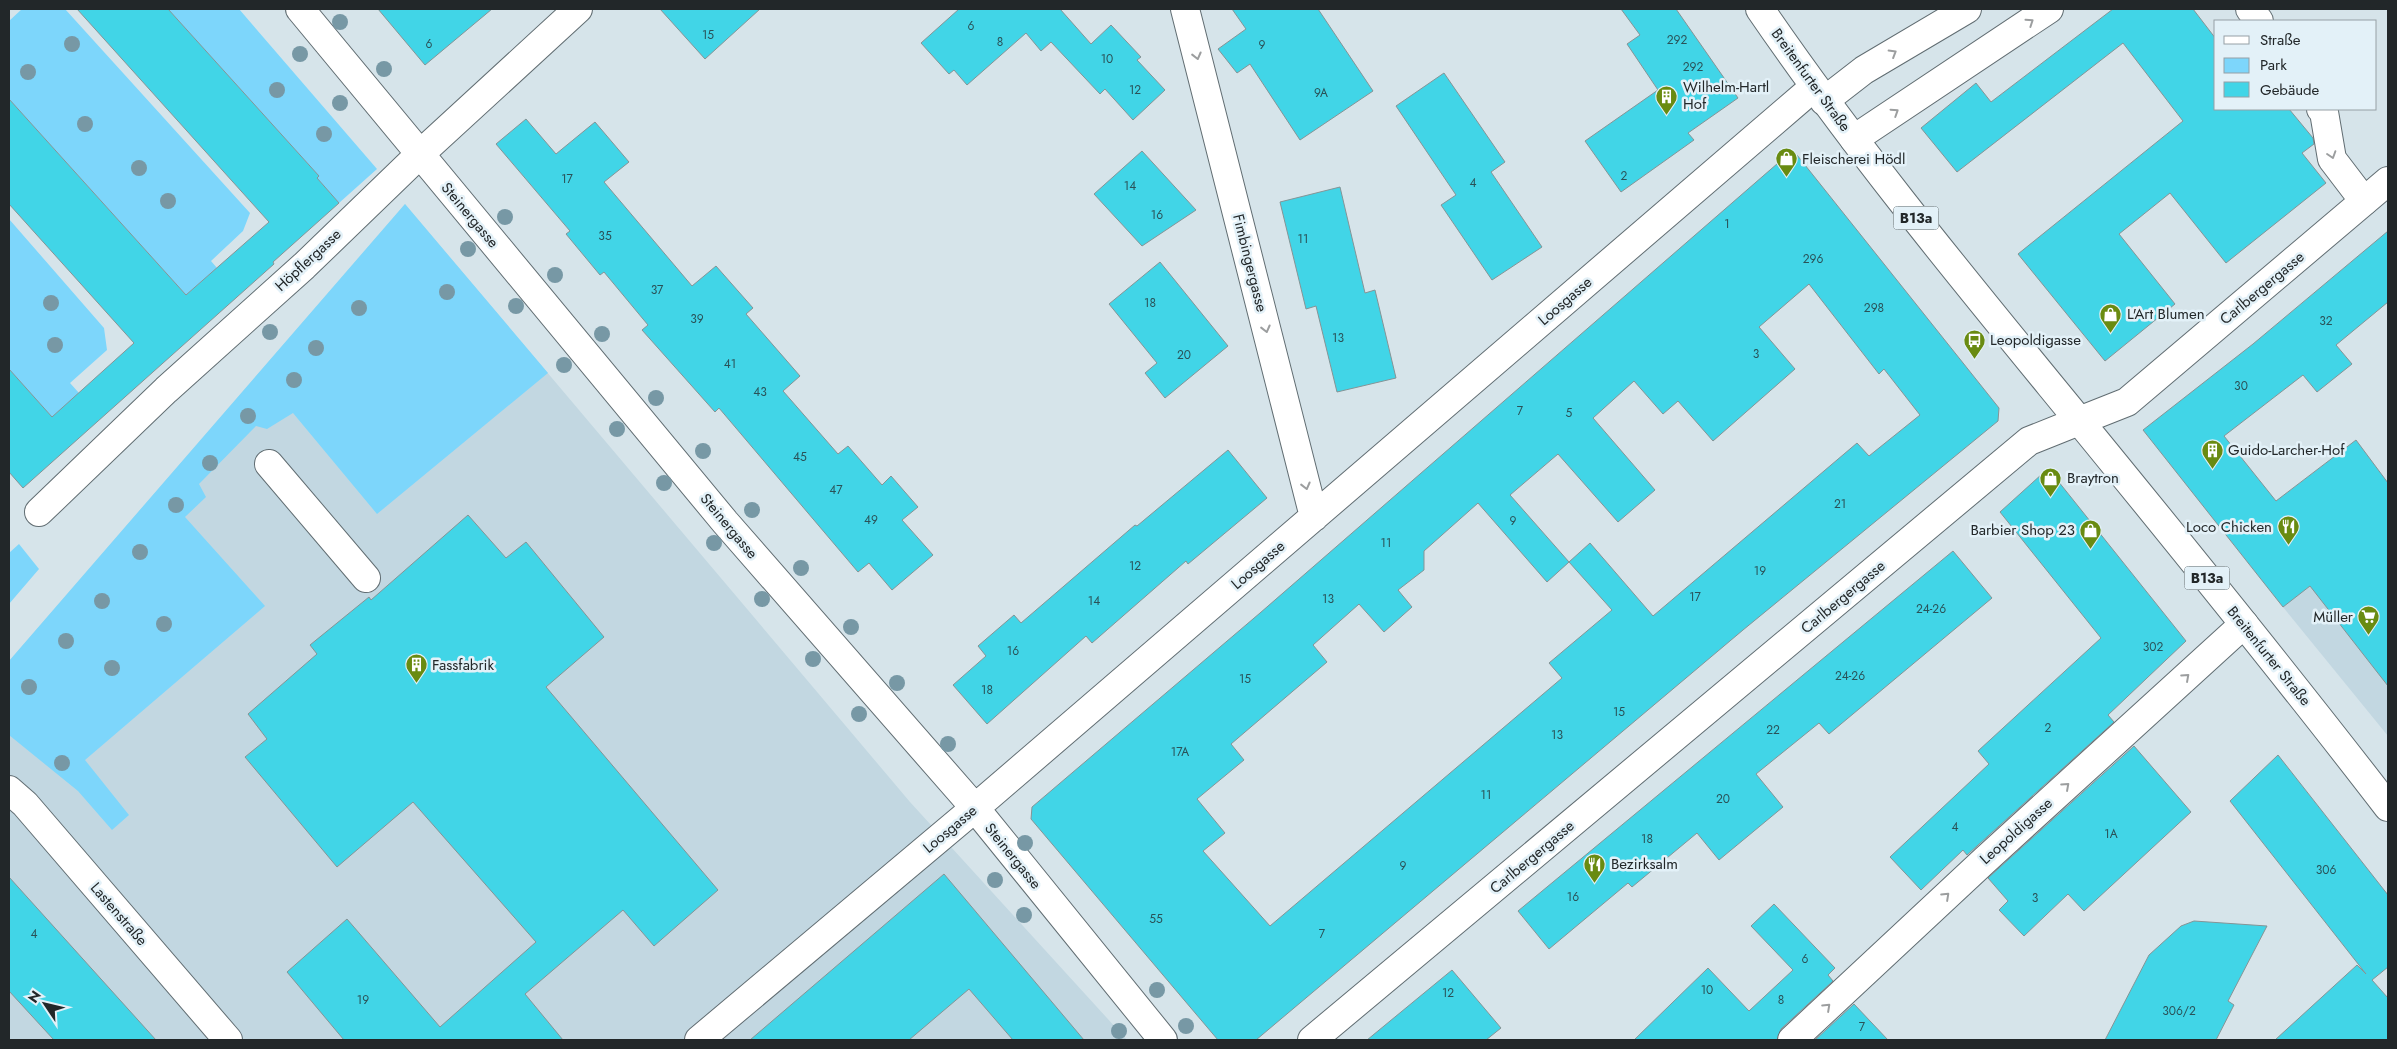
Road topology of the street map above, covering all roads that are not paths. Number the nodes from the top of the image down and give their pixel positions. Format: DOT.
graph roads {
  1 [pos="300,9"];
  2 [pos="578,9"];
  3 [pos="1185,9"];
  4 [pos="1760,9"];
  5 [pos="1967,9"];
  6 [pos="2049,9"];
  7 [pos="2250,9"];
  8 [pos="2258,20"];
  9 [pos="1819,94"];
  10 [pos="2322,110"];
  11 [pos="1854,139"];
  12 [pos="419,155"];
  13 [pos="2388,181"];
  14 [pos="2364,201"];
  15 [pos="2079,421"];
  16 [pos="269,464"];
  17 [pos="39,512"];
  18 [pos="1314,517"];
  19 [pos="366,578"];
  20 [pos="2244,624"];
  21 [pos="9,790"];
  22 [pos="2388,807"];
  23 [pos="975,808"];
  24 [pos="228,1040"];
  25 [pos="699,1040"];
  26 [pos="1163,1040"];
  27 [pos="1312,1040"];
  28 [pos="1792,1040"];
  1 -- 12 [label="street, Steinergasse"];
  2 -- 12 [label="street, Höpflergasse"];
  3 -- 18 [label="street, Fimbingergasse, one-way"];
  4 -- 9 [label="street, Breitenfurter Straße / B13a"];
  9 -- 5 [label="street, Loosgasse, one-way"];
  11 -- 6 [label="street, one-way"];
  7 -- 8 [label="street"];
  9 -- 11 [label="street, Breitenfurter Straße / B13a"];
  9 -- 18 [label="street, Loosgasse"];
  10 -- 14 [label="street, one-way"];
  11 -- 15 [label="street, Breitenfurter Straße / B13a"];
  12 -- 17 [label="street, Höpflergasse"];
  12 -- 23 [label="street, Steinergasse"];
  13 -- 14 [label="street, Carlbergergasse"];
  14 -- 15 [label="street, Carlbergergasse"];
  15 -- 20 [label="street, Breitenfurter Straße / B13a"];
  15 -- 27 [label="street, Carlbergergasse"];
  16 -- 19 [label="street"];
  18 -- 23 [label="street, Loosgasse"];
  20 -- 22 [label="street, Breitenfurter Straße / B13a"];
  28 -- 20 [label="street, Leopoldigasse, one-way"];
  21 -- 24 [label="street, Lastenstraße"];
  23 -- 25 [label="street, Loosgasse"];
  23 -- 26 [label="street, Steinergasse"];
}
